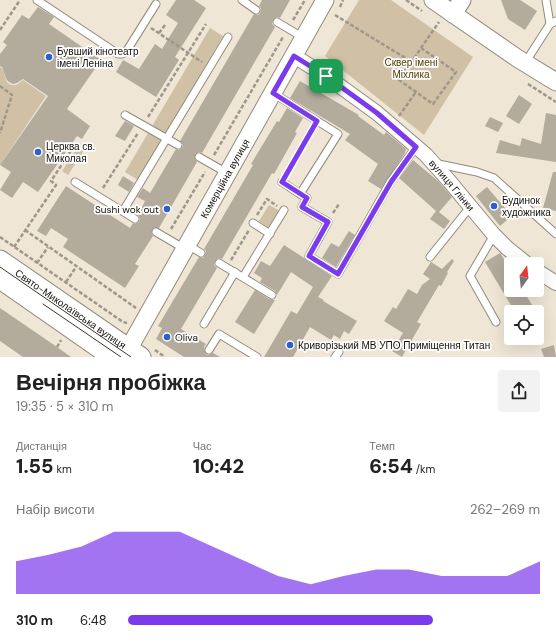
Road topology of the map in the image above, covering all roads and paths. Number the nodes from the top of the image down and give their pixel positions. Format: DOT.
graph roads {
  1 [pos="20,0"];
  2 [pos="37,0"];
  3 [pos="242,0"];
  4 [pos="305,0"];
  5 [pos="325,0"];
  6 [pos="433,0"];
  7 [pos="546,0"];
  8 [pos="156,4"];
  9 [pos="256,10"];
  10 [pos="451,12"];
  11 [pos="335,14"];
  12 [pos="277,22"];
  13 [pos="144,23"];
  14 [pos="553,23"];
  15 [pos="165,24"];
  16 [pos="206,24"];
  17 [pos="288,29"];
  18 [pos="0,30"];
  19 [pos="159,33"];
  20 [pos="228,37"];
  21 [pos="304,38"];
  22 [pos="421,48"];
  23 [pos="188,52"];
  24 [pos="294,56"];
  25 [pos="412,62"];
  26 [pos="525,63"];
  27 [pos="210,67"];
  28 [pos="556,82"];
  29 [pos="0,86"];
  30 [pos="416,92"];
  31 [pos="273,93"];
  32 [pos="125,115"];
  33 [pos="397,119"];
  34 [pos="317,121"];
  35 [pos="143,125"];
  36 [pos="0,133"];
  37 [pos="167,139"];
  38 [pos="178,145"];
  39 [pos="74,146"];
  40 [pos="416,147"];
  41 [pos="199,158"];
  42 [pos="432,162"];
  43 [pos="210,164"];
  44 [pos="227,174"];
  45 [pos="75,182"];
  46 [pos="282,182"];
  47 [pos="300,194"];
  48 [pos="98,197"];
  49 [pos="470,207"];
  50 [pos="284,210"];
  51 [pos="123,211"];
  52 [pos="135,219"];
  53 [pos="253,223"];
  54 [pos="25,230"];
  55 [pos="156,232"];
  56 [pos="270,234"];
  57 [pos="556,234"];
  58 [pos="494,235"];
  59 [pos="0,237"];
  60 [pos="166,237"];
  61 [pos="14,247"];
  62 [pos="48,247"];
  63 [pos="191,249"];
  64 [pos="430,257"];
  65 [pos="519,257"];
  66 [pos="0,260"];
  67 [pos="37,262"];
  68 [pos="219,263"];
  69 [pos="76,267"];
  70 [pos="235,272"];
  71 [pos="544,275"];
  72 [pos="243,277"];
  73 [pos="0,279"];
  74 [pos="66,282"];
  75 [pos="556,283"];
  76 [pos="272,295"];
  77 [pos="141,303"];
  78 [pos="130,322"];
  79 [pos="496,322"];
  80 [pos="204,324"];
  81 [pos="61,340"];
  82 [pos="57,347"];
  83 [pos="209,350"];
  84 [pos="131,354"];
  85 [pos="112,357"];
  86 [pos="257,357"];
  1 -- 18 [label="path"];
  2 -- 13 [label="lane"];
  3 -- 9 [label="lane"];
  4 -- 17 [label="path"];
  5 -- 21 [label="street, Комерційна вулиця"];
  6 -- 10 [label="street"];
  7 -- 14 [label="lane"];
  8 -- 13 [label="lane"];
  10 -- 22 [label="path"];
  10 -- 26 [label="street"];
  11 -- 25 [label="path"];
  12 -- 17 [label="lane"];
  13 -- 19 [label="path"];
  14 -- 26 [label="lane"];
  15 -- 19 [label="path"];
  16 -- 23 [label="path"];
  17 -- 21 [label="lane"];
  17 -- 43 [label="path"];
  19 -- 23 [label="path"];
  20 -- 27 [label="lane"];
  21 -- 24 [label="street, Комерційна вулиця"];
  22 -- 25 [label="path"];
  22 -- 30 [label="path"];
  23 -- 27 [label="path"];
  23 -- 35 [label="path"];
  24 -- 31 [label="street, Комерційна вулиця"];
  24 -- 40 [label="street, вулиця Глінки"];
  25 -- 30 [label="path"];
  26 -- 28 [label="street"];
  27 -- 37 [label="lane"];
  29 -- 36 [label="path"];
  30 -- 33 [label="path"];
  31 -- 34 [label="lane"];
  31 -- 44 [label="street, Комерційна вулиця"];
  32 -- 35 [label="lane"];
  34 -- 46 [label="path"];
  34 -- 47 [label="lane"];
  35 -- 37 [label="lane"];
  35 -- 48 [label="path"];
  37 -- 38 [label="lane"];
  37 -- 51 [label="lane"];
  39 -- 54 [label="path"];
  40 -- 42 [label="street, вулиця Глінки"];
  40 -- 47 [label="lane"];
  41 -- 43 [label="lane"];
  42 -- 49 [label="street, вулиця Глінки"];
  42 -- 57 [label="lane"];
  43 -- 44 [label="lane"];
  43 -- 60 [label="path"];
  44 -- 63 [label="street, Комерційна вулиця"];
  45 -- 48 [label="lane"];
  46 -- 47 [label="lane"];
  48 -- 51 [label="lane"];
  49 -- 58 [label="street, вулиця Глінки"];
  49 -- 64 [label="lane"];
  50 -- 56 [label="lane"];
  51 -- 52 [label="lane"];
  53 -- 56 [label="lane"];
  54 -- 61 [label="path"];
  54 -- 62 [label="path"];
  55 -- 60 [label="lane"];
  56 -- 72 [label="lane"];
  58 -- 65 [label="street, вулиця Глінки"];
  58 -- 79 [label="lane"];
  59 -- 61 [label="path"];
  60 -- 63 [label="lane"];
  61 -- 67 [label="path"];
  62 -- 67 [label="path"];
  62 -- 69 [label="path"];
  63 -- 84 [label="street, Комерційна вулиця"];
  66 -- 84 [label="main road, Свято-Миколаївська вулиця"];
  67 -- 74 [label="path"];
  68 -- 70 [label="lane"];
  69 -- 74 [label="path"];
  69 -- 77 [label="path"];
  70 -- 72 [label="lane"];
  70 -- 80 [label="lane"];
  71 -- 75 [label="street"];
  72 -- 76 [label="lane"];
  73 -- 85 [label="main road, Свято-Миколаївська вулиця"];
  74 -- 78 [label="path"];
  81 -- 82 [label="path"];
  83 -- 86 [label="lane"];
}
